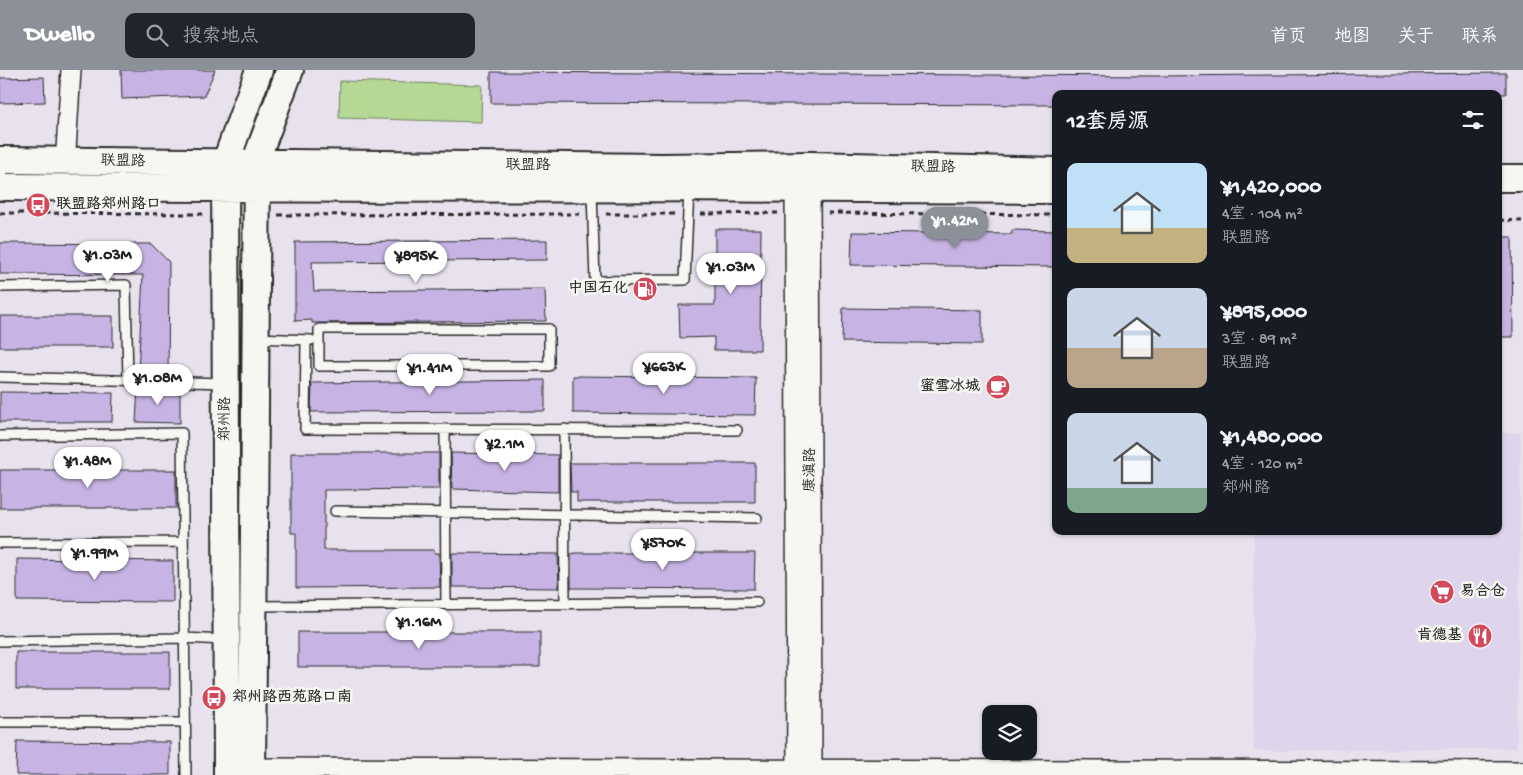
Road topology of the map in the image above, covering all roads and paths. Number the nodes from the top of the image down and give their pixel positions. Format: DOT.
graph roads {
  1 [pos="71,70"];
  2 [pos="259,70"];
  3 [pos="290,70"];
  4 [pos="0,160"];
  5 [pos="67,161"];
  6 [pos="225,164"];
  7 [pos="257,164"];
  8 [pos="1052,171"];
  9 [pos="1502,178"];
  10 [pos="1523,178"];
  11 [pos="0,187"];
  12 [pos="802,188"];
  13 [pos="1052,190"];
  14 [pos="1502,195"];
  15 [pos="1523,196"];
  16 [pos="592,201"];
  17 [pos="224,202"];
  18 [pos="257,202"];
  19 [pos="689,202"];
  20 [pos="0,212"];
  21 [pos="1052,215"];
  22 [pos="1502,220"];
  23 [pos="1523,220"];
  24 [pos="0,287"];
  25 [pos="256,338"];
  26 [pos="306,340"];
  27 [pos="319,341"];
  28 [pos="0,377"];
  29 [pos="128,381"];
  30 [pos="226,383"];
  31 [pos="445,429"];
  32 [pos="564,429"];
  33 [pos="737,430"];
  34 [pos="0,436"];
  35 [pos="335,511"];
  36 [pos="445,513"];
  37 [pos="565,514"];
  38 [pos="757,518"];
  39 [pos="183,542"];
  40 [pos="0,543"];
  41 [pos="757,602"];
  42 [pos="446,604"];
  43 [pos="565,604"];
  44 [pos="253,606"];
  45 [pos="184,638"];
  46 [pos="0,640"];
  47 [pos="226,640"];
  48 [pos="0,722"];
  49 [pos="185,722"];
  50 [pos="239,771"];
  51 [pos="1523,771"];
  52 [pos="804,773"];
  53 [pos="186,775"];
  1 -- 5 [label="street"];
  2 -- 6 [label="main road, 郑州路"];
  3 -- 7 [label="main road, 郑州路"];
  4 -- 5 [label="main road, 联盟路"];
  5 -- 6 [label="main road, 联盟路"];
  6 -- 7 [label="main road, 联盟路"];
  6 -- 17 [label="main road, 郑州路"];
  7 -- 12 [label="main road, 联盟路"];
  7 -- 18 [label="main road, 郑州路"];
  8 -- 12 [label="main road, 联盟路"];
  9 -- 10 [label="main road"];
  11 -- 17 [label="main road, 联盟路"];
  12 -- 13 [label="main road, 联盟路"];
  12 -- 19 [label="main road, 联盟路"];
  12 -- 19 [label="path"];
  12 -- 21 [label="path"];
  12 -- 52 [label="street, 康滇路"];
  14 -- 15 [label="main road"];
  16 -- 18 [label="main road, 联盟路"];
  16 -- 18 [label="path"];
  16 -- 19 [label="main road, 联盟路"];
  16 -- 19 [label="path"];
  16 -- 19 [label="lane"];
  17 -- 18 [label="main road, 联盟路"];
  17 -- 20 [label="path"];
  17 -- 30 [label="main road, 郑州路"];
  18 -- 25 [label="main road, 郑州路"];
  22 -- 23 [label="path"];
  24 -- 29 [label="lane"];
  25 -- 26 [label="lane"];
  25 -- 44 [label="main road, 郑州路"];
  26 -- 27 [label="lane"];
  26 -- 31 [label="lane"];
  27 -- 27 [label="lane"];
  28 -- 29 [label="lane"];
  29 -- 30 [label="lane"];
  30 -- 47 [label="main road, 郑州路"];
  31 -- 32 [label="lane"];
  31 -- 36 [label="lane"];
  32 -- 33 [label="lane"];
  32 -- 37 [label="lane"];
  34 -- 39 [label="lane"];
  35 -- 36 [label="lane"];
  36 -- 37 [label="lane"];
  36 -- 42 [label="lane"];
  37 -- 38 [label="lane"];
  37 -- 43 [label="lane"];
  39 -- 40 [label="lane"];
  39 -- 45 [label="lane"];
  41 -- 43 [label="lane"];
  42 -- 43 [label="lane"];
  42 -- 44 [label="lane"];
  44 -- 50 [label="main road, 郑州路"];
  45 -- 46 [label="lane"];
  45 -- 47 [label="lane"];
  45 -- 49 [label="lane"];
  47 -- 50 [label="main road, 郑州路"];
  48 -- 49 [label="lane"];
  49 -- 53 [label="lane"];
  50 -- 52 [label="street"];
  51 -- 52 [label="street"];
}
